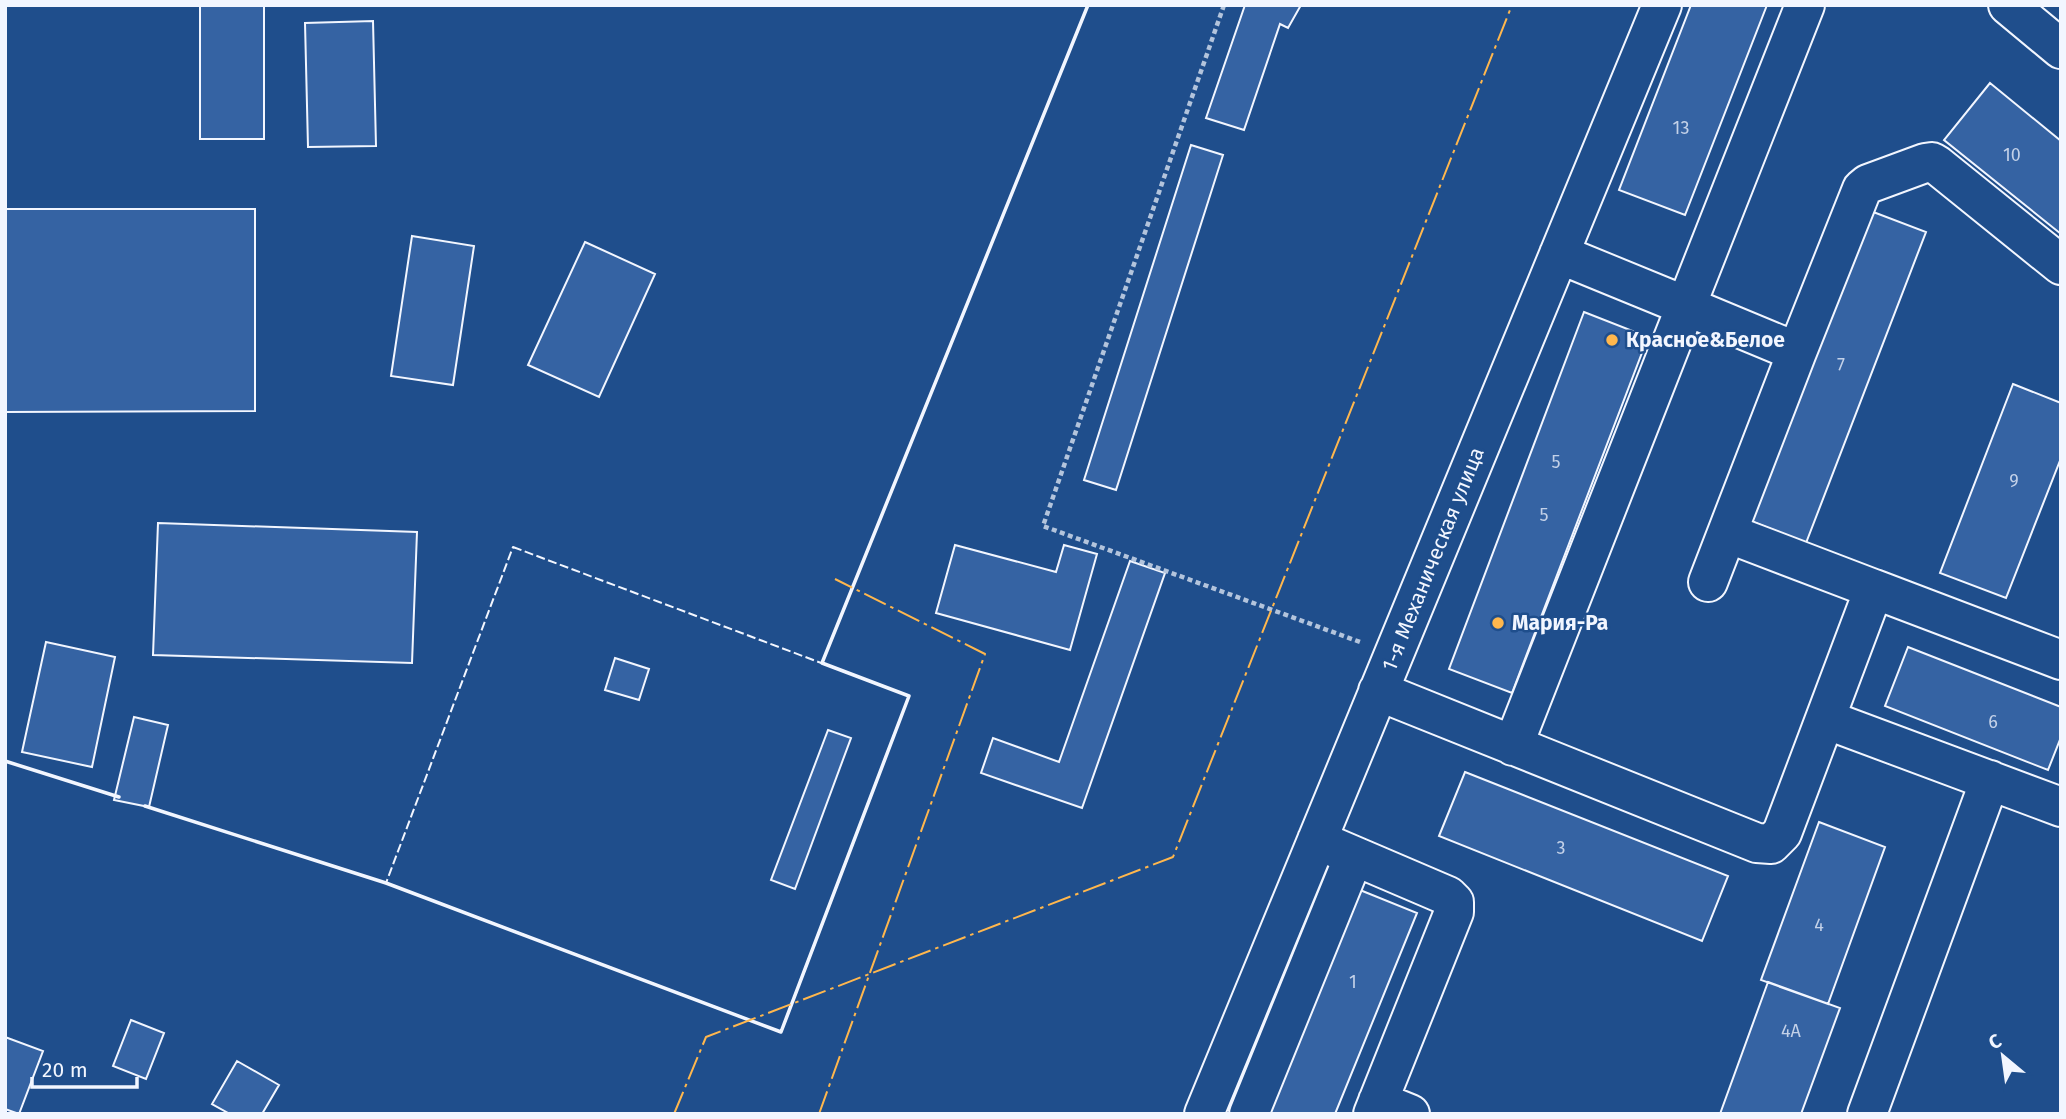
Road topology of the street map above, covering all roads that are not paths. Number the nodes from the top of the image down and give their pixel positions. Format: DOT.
graph roads {
  1 [pos="1662,5"];
  2 [pos="1805,5"];
  3 [pos="2008,5"];
  4 [pos="2061,49"];
  5 [pos="1559,254"];
  6 [pos="2061,265"];
  7 [pos="1686,306"];
  8 [pos="1797,352"];
  9 [pos="1727,533"];
  10 [pos="1708,582"];
  11 [pos="1874,589"];
  12 [pos="2061,660"];
  13 [pos="1378,691"];
  14 [pos="1825,719"];
  15 [pos="1513,746"];
  16 [pos="1990,780"];
  17 [pos="2061,807"];
  18 [pos="1317,840"];
  19 [pos="1354,856"];
  20 [pos="1387,1110"];
  21 [pos="1204,1114"];
  22 [pos="1250,1114"];
  23 [pos="1867,1114"];
  1 -- 5 [label="street, 1-я Механическая улица"];
  2 -- 7 [label="street"];
  3 -- 4 [label="street"];
  5 -- 7 [label="street"];
  5 -- 13 [label="street, 1-я Механическая улица"];
  6 -- 8 [label="street"];
  7 -- 8 [label="street"];
  7 -- 15 [label="street"];
  8 -- 9 [label="street"];
  9 -- 10 [label="street"];
  9 -- 11 [label="street"];
  11 -- 12 [label="street"];
  11 -- 14 [label="street"];
  13 -- 15 [label="street"];
  13 -- 18 [label="street, 1-я Механическая улица"];
  14 -- 15 [label="street"];
  14 -- 16 [label="street"];
  16 -- 17 [label="street"];
  16 -- 23 [label="street"];
  18 -- 19 [label="street"];
  18 -- 21 [label="street, 1-я Механическая улица"];
  19 -- 20 [label="street"];
  19 -- 22 [label="street"];
}
